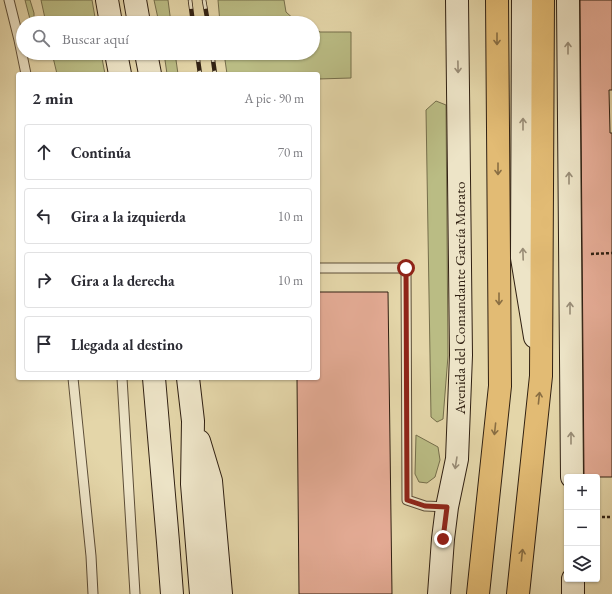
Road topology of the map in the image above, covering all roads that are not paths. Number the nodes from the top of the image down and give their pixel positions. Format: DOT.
graph roads {
  1 [pos="9,0"];
  2 [pos="107,0"];
  3 [pos="135,0"];
  4 [pos="457,0"];
  5 [pos="497,0"];
  6 [pos="523,0"];
  7 [pos="543,0"];
  8 [pos="568,0"];
  9 [pos="110,16"];
  10 [pos="138,16"];
  11 [pos="16,28"];
  12 [pos="23,60"];
  13 [pos="117,60"];
  14 [pos="147,60"];
  15 [pos="26,72"];
  16 [pos="120,72"];
  17 [pos="150,72"];
  18 [pos="320,268"];
  19 [pos="541,376"];
  20 [pos="72,380"];
  21 [pos="122,380"];
  22 [pos="154,380"];
  23 [pos="188,380"];
  24 [pos="193,421"];
  25 [pos="572,474"];
  26 [pos="447,507"];
  27 [pos="573,582"];
  28 [pos="93,594"];
  29 [pos="136,594"];
  30 [pos="172,594"];
  31 [pos="201,594"];
  32 [pos="221,594"];
  33 [pos="439,594"];
  34 [pos="478,594"];
  35 [pos="518,594"];
  36 [pos="573,594"];
  1 -- 11 [label="lane"];
  2 -- 9 [label="street"];
  3 -- 10 [label="street"];
  4 -- 26 [label="street, Avenida del Comandante García Morato, one-way"];
  5 -- 34 [label="main road, one-way"];
  19 -- 6 [label="street, one-way"];
  7 -- 19 [label="main road"];
  25 -- 8 [label="street, one-way"];
  12 -- 15 [label="lane"];
  13 -- 16 [label="street"];
  14 -- 17 [label="street"];
  18 -- 26 [label="lane"];
  35 -- 19 [label="main road, one-way"];
  20 -- 28 [label="lane"];
  21 -- 29 [label="lane"];
  22 -- 30 [label="street"];
  23 -- 24 [label="street"];
  24 -- 31 [label="street"];
  24 -- 32 [label="street"];
  26 -- 33 [label="street, Avenida del Comandante García Morato"];
  27 -- 36 [label="street"];
}
